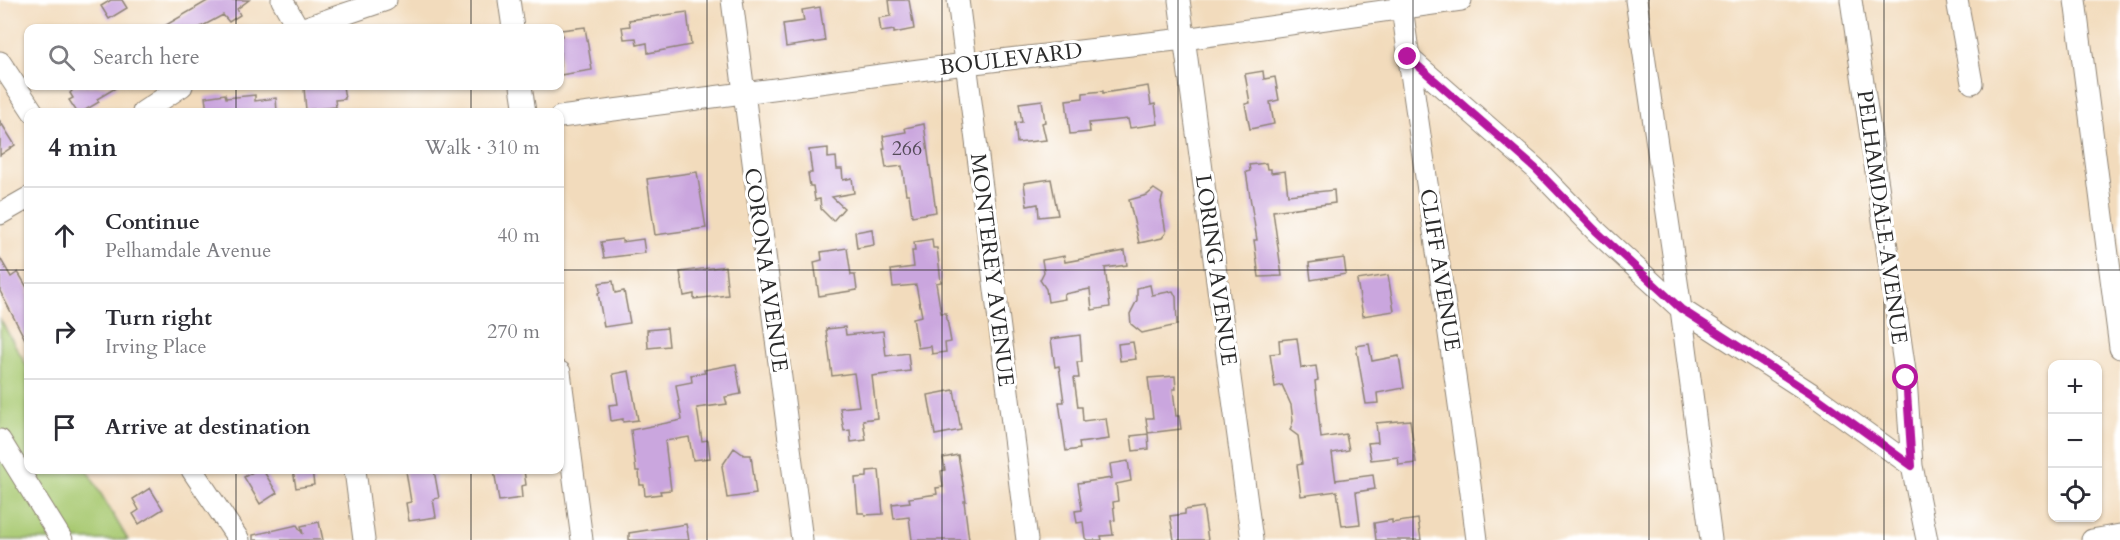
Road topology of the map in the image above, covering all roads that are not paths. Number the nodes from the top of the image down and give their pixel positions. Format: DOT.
graph roads {
  1 [pos="282,0"];
  2 [pos="386,0"];
  3 [pos="509,0"];
  4 [pos="732,0"];
  5 [pos="958,0"];
  6 [pos="1179,0"];
  7 [pos="1461,0"];
  8 [pos="1636,0"];
  9 [pos="1851,0"];
  10 [pos="1957,0"];
  11 [pos="2075,0"];
  12 [pos="1402,4"];
  13 [pos="296,24"];
  14 [pos="316,24"];
  15 [pos="512,24"];
  16 [pos="1184,39"];
  17 [pos="1408,57"];
  18 [pos="0,62"];
  19 [pos="965,64"];
  20 [pos="1972,83"];
  21 [pos="176,90"];
  22 [pos="522,90"];
  23 [pos="743,94"];
  24 [pos="30,108"];
  25 [pos="149,108"];
  26 [pos="524,108"];
  27 [pos="564,116"];
  28 [pos="1681,309"];
  29 [pos="2120,348"];
  30 [pos="564,403"];
  31 [pos="0,440"];
  32 [pos="1912,466"];
  33 [pos="195,474"];
  34 [pos="356,474"];
  35 [pos="2120,535"];
  36 [pos="63,540"];
  37 [pos="239,540"];
  38 [pos="364,540"];
  39 [pos="582,540"];
  40 [pos="802,540"];
  41 [pos="1027,540"];
  42 [pos="1252,540"];
  43 [pos="1477,540"];
  44 [pos="1711,540"];
  45 [pos="1927,540"];
  46 [pos="2092,540"];
  1 -- 13 [label="street"];
  2 -- 14 [label="street"];
  3 -- 15 [label="street"];
  4 -- 23 [label="street, CORONA AVENUE"];
  5 -- 19 [label="street, MONTEREY AVENUE"];
  6 -- 16 [label="street, LORING AVENUE"];
  7 -- 12 [label="street, BOULEVARD"];
  8 -- 28 [label="street"];
  9 -- 32 [label="street, PELHAMDALE AVENUE"];
  10 -- 20 [label="street"];
  11 -- 29 [label="street"];
  12 -- 16 [label="street, BOULEVARD"];
  12 -- 17 [label="street, CLIFF AVENUE"];
  16 -- 19 [label="street, BOULEVARD"];
  16 -- 42 [label="street, LORING AVENUE"];
  17 -- 28 [label="street"];
  17 -- 43 [label="street, CLIFF AVENUE"];
  18 -- 24 [label="street"];
  19 -- 23 [label="street, BOULEVARD"];
  19 -- 41 [label="street, MONTEREY AVENUE"];
  21 -- 25 [label="street"];
  22 -- 26 [label="street"];
  23 -- 27 [label="street, BOULEVARD"];
  23 -- 40 [label="street, CORONA AVENUE"];
  28 -- 32 [label="street"];
  28 -- 44 [label="street"];
  30 -- 39 [label="street"];
  31 -- 36 [label="street"];
  32 -- 45 [label="street, PELHAMDALE AVENUE"];
  33 -- 37 [label="street"];
  34 -- 38 [label="street"];
  35 -- 46 [label="street"];
}
